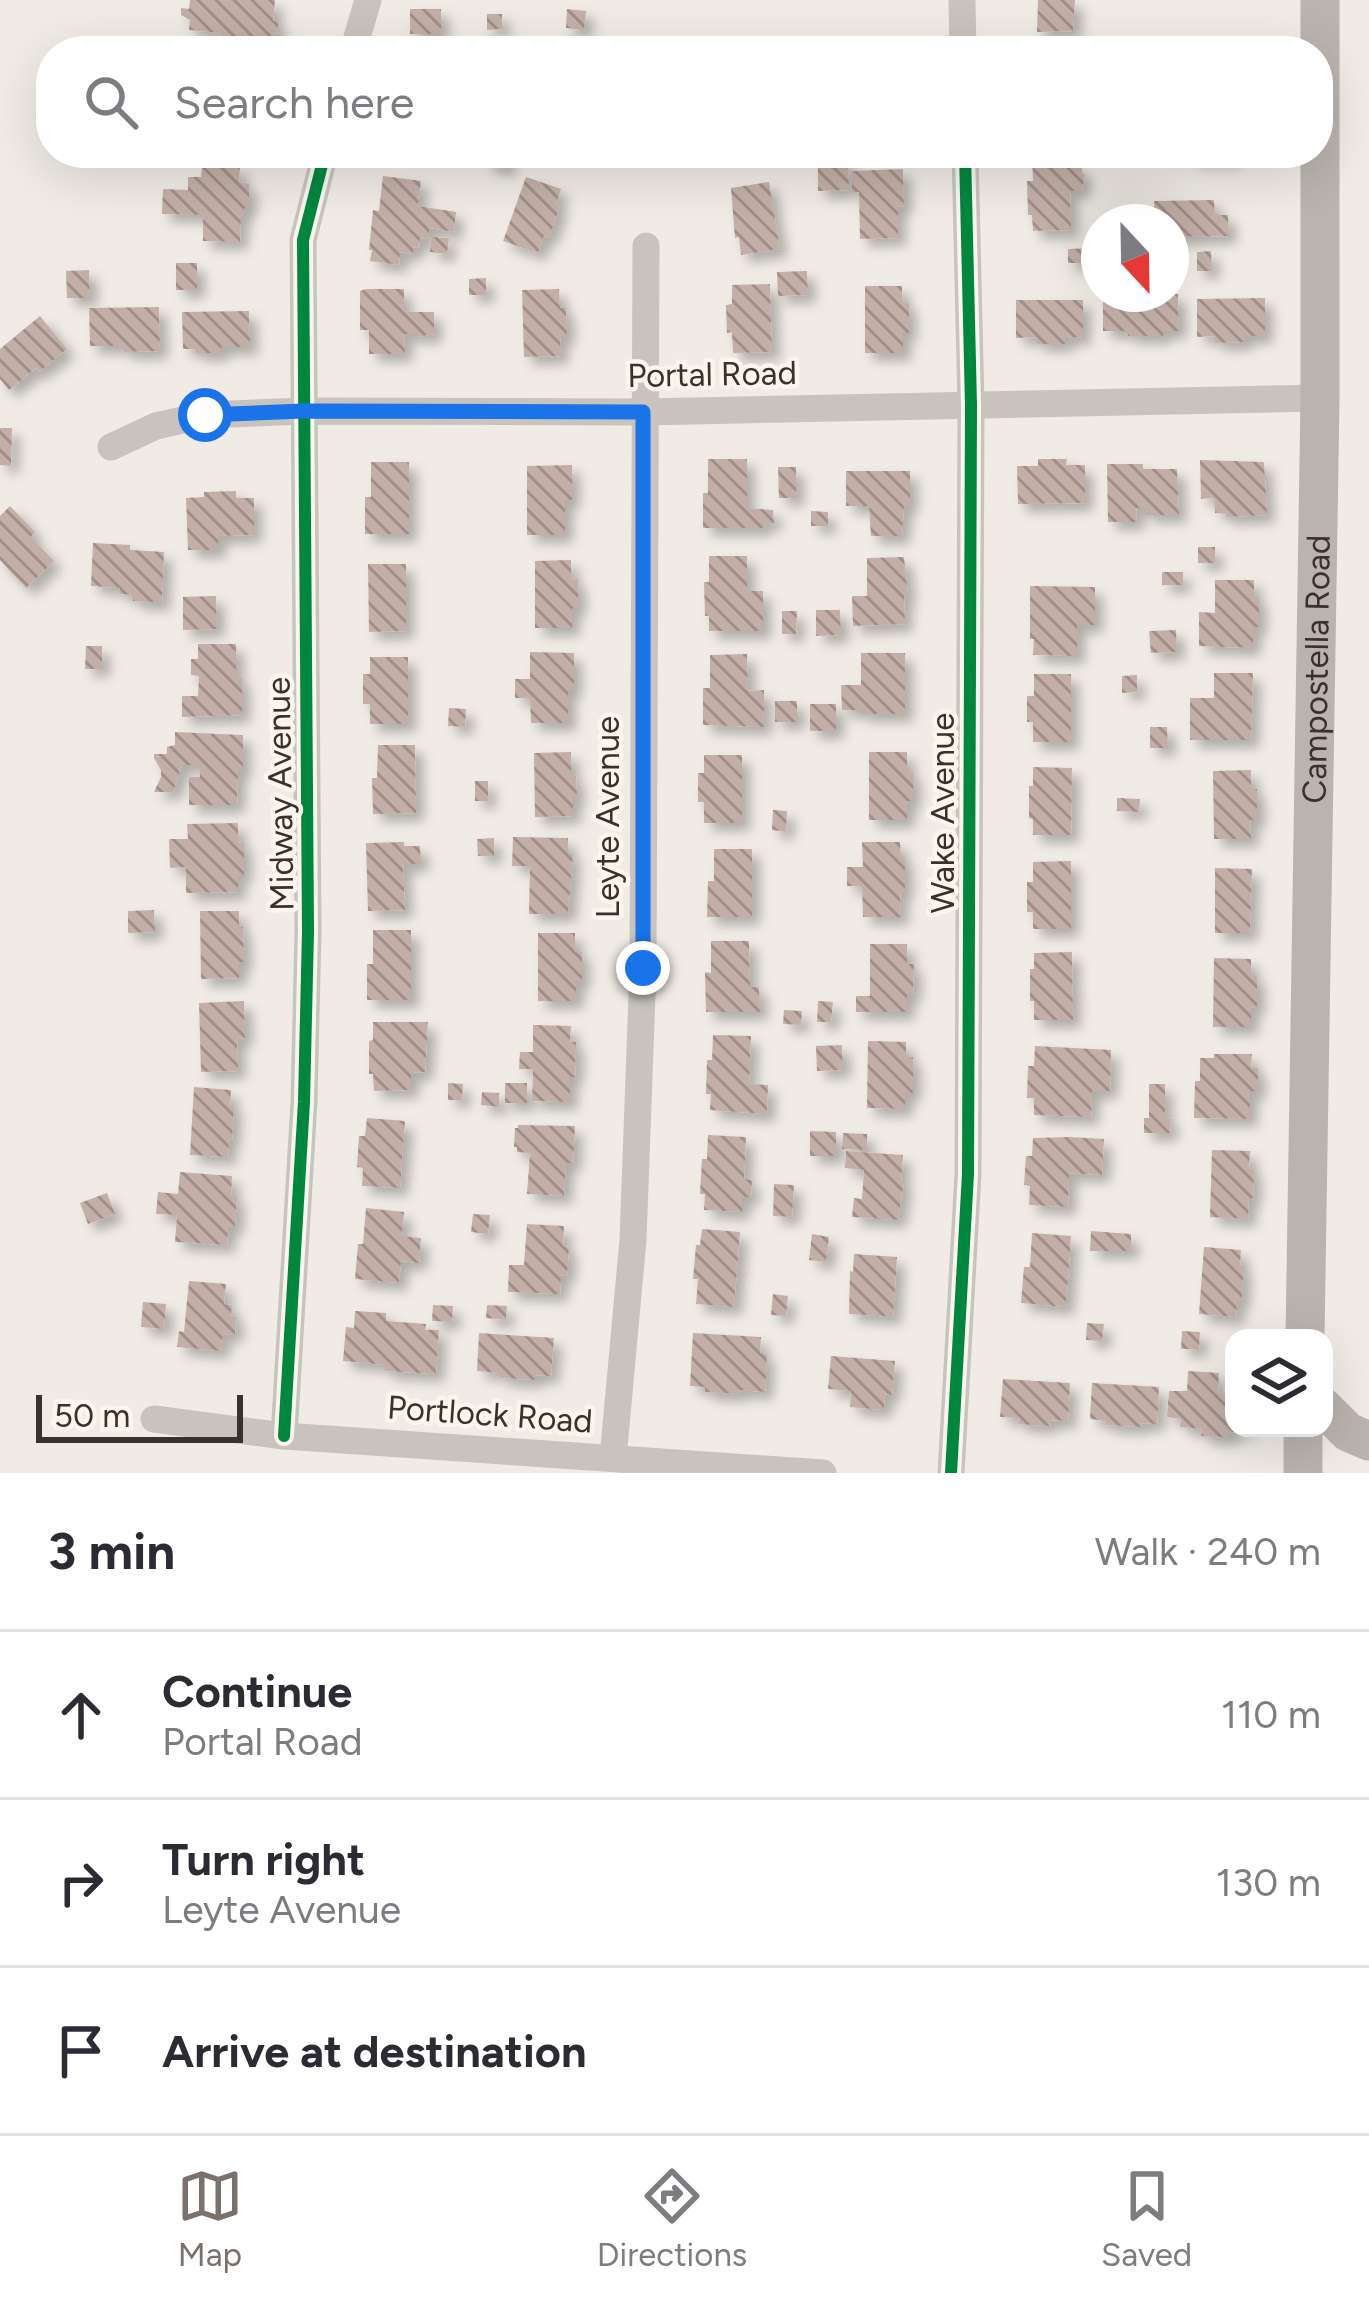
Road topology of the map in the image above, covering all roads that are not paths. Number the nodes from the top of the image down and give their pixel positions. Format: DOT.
graph roads {
  1 [pos="368,0"];
  2 [pos="962,0"];
  3 [pos="1320,0"];
  4 [pos="357,36"];
  5 [pos="963,36"];
  6 [pos="1320,36"];
  7 [pos="321,168"];
  8 [pos="965,168"];
  9 [pos="1320,168"];
  10 [pos="646,246"];
  11 [pos="1320,398"];
  12 [pos="971,405"];
  13 [pos="303,411"];
  14 [pos="643,412"];
  15 [pos="111,447"];
  16 [pos="1305,1329"];
  17 [pos="1333,1417"];
  18 [pos="154,1419"];
  19 [pos="284,1436"];
  20 [pos="1303,1437"];
  21 [pos="1369,1441"];
  22 [pos="614,1458"];
  23 [pos="823,1473"];
  24 [pos="951,1473"];
  25 [pos="1303,1473"];
  1 -- 4 [label="street"];
  2 -- 5 [label="street"];
  3 -- 6 [label="main road, Campostella Road"];
  7 -- 13 [label="street, Midway Avenue"];
  8 -- 12 [label="street, Wake Avenue"];
  9 -- 11 [label="main road, Campostella Road"];
  10 -- 14 [label="street, Leyte Avenue"];
  11 -- 12 [label="street, Portal Road"];
  11 -- 16 [label="main road, Campostella Road"];
  12 -- 14 [label="street, Portal Road"];
  12 -- 24 [label="street, Wake Avenue"];
  13 -- 14 [label="street, Portal Road"];
  13 -- 15 [label="street, Portal Road"];
  13 -- 19 [label="street, Midway Avenue"];
  14 -- 22 [label="street, Leyte Avenue"];
  17 -- 21 [label="main road"];
  18 -- 19 [label="street, Portlock Road"];
  19 -- 22 [label="street, Portlock Road"];
  20 -- 25 [label="main road"];
  22 -- 23 [label="street, Portlock Road"];
}
